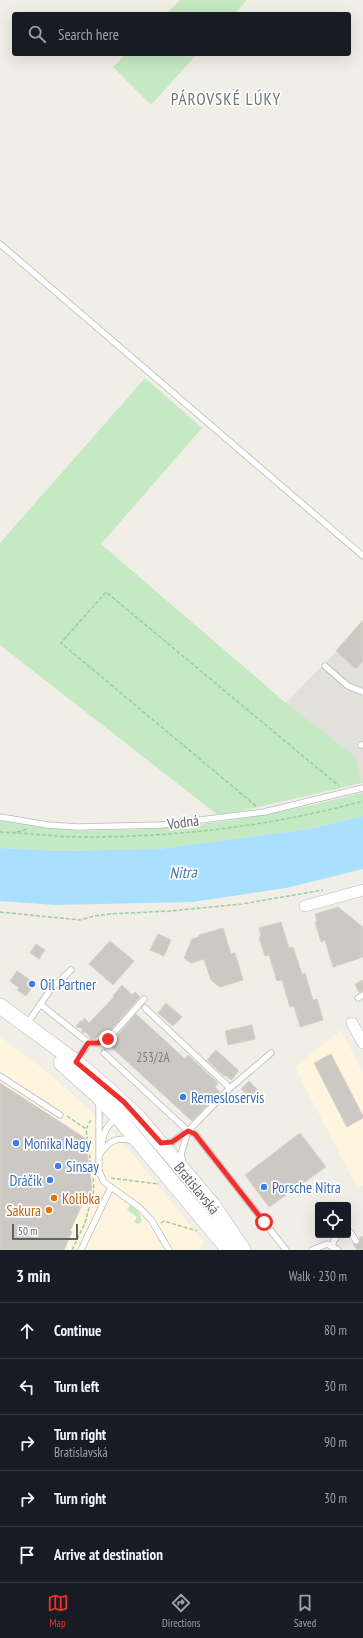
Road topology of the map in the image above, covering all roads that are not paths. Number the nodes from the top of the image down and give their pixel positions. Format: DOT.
graph roads {
  1 [pos="0,244"];
  2 [pos="363,556"];
  3 [pos="325,666"];
  4 [pos="363,692"];
  5 [pos="363,788"];
  6 [pos="0,817"];
  7 [pos="363,890"];
  8 [pos="305,906"];
  9 [pos="71,970"];
  10 [pos="144,999"];
  11 [pos="40,1004"];
  12 [pos="0,1006"];
  13 [pos="145,1008"];
  14 [pos="0,1019"];
  15 [pos="352,1022"];
  16 [pos="26,1025"];
  17 [pos="363,1042"];
  18 [pos="88,1043"];
  19 [pos="104,1052"];
  20 [pos="271,1053"];
  21 [pos="76,1062"];
  22 [pos="0,1076"];
  23 [pos="230,1088"];
  24 [pos="99,1097"];
  25 [pos="60,1115"];
  26 [pos="118,1118"];
  27 [pos="188,1131"];
  28 [pos="141,1142"];
  29 [pos="161,1143"];
  30 [pos="99,1155"];
  31 [pos="185,1172"];
  32 [pos="111,1187"];
  33 [pos="351,1233"];
  34 [pos="336,1238"];
  35 [pos="356,1240"];
  36 [pos="335,1248"];
  37 [pos="81,1250"];
  38 [pos="169,1250"];
  39 [pos="229,1250"];
  40 [pos="243,1250"];
  41 [pos="286,1250"];
  42 [pos="312,1250"];
  1 -- 2 [label="lane"];
  3 -- 4 [label="lane"];
  5 -- 6 [label="lane, Vodná"];
  7 -- 8 [label="street"];
  9 -- 11 [label="lane"];
  10 -- 18 [label="lane"];
  11 -- 16 [label="lane"];
  11 -- 18 [label="lane"];
  12 -- 16 [label="main road, Bratislavská"];
  13 -- 23 [label="lane"];
  14 -- 24 [label="main road, Bratislavská"];
  15 -- 17 [label="street"];
  16 -- 21 [label="main road, Bratislavská"];
  18 -- 21 [label="lane"];
  19 -- 27 [label="lane"];
  20 -- 23 [label="lane"];
  21 -- 29 [label="main road, Bratislavská"];
  22 -- 25 [label="lane"];
  23 -- 27 [label="lane"];
  24 -- 26 [label="main road, Bratislavská"];
  24 -- 30 [label="lane"];
  26 -- 28 [label="main road, Bratislavská"];
  26 -- 30 [label="lane"];
  26 -- 31 [label="main road"];
  27 -- 29 [label="lane"];
  27 -- 31 [label="lane"];
  27 -- 41 [label="lane"];
  28 -- 30 [label="lane"];
  28 -- 39 [label="main road, Bratislavská"];
  29 -- 31 [label="main road, Bratislavská"];
  30 -- 32 [label="lane"];
  31 -- 40 [label="main road, Bratislavská"];
  32 -- 37 [label="lane"];
  32 -- 38 [label="lane"];
  33 -- 35 [label="lane"];
  34 -- 36 [label="lane"];
  36 -- 42 [label="lane"];
}
